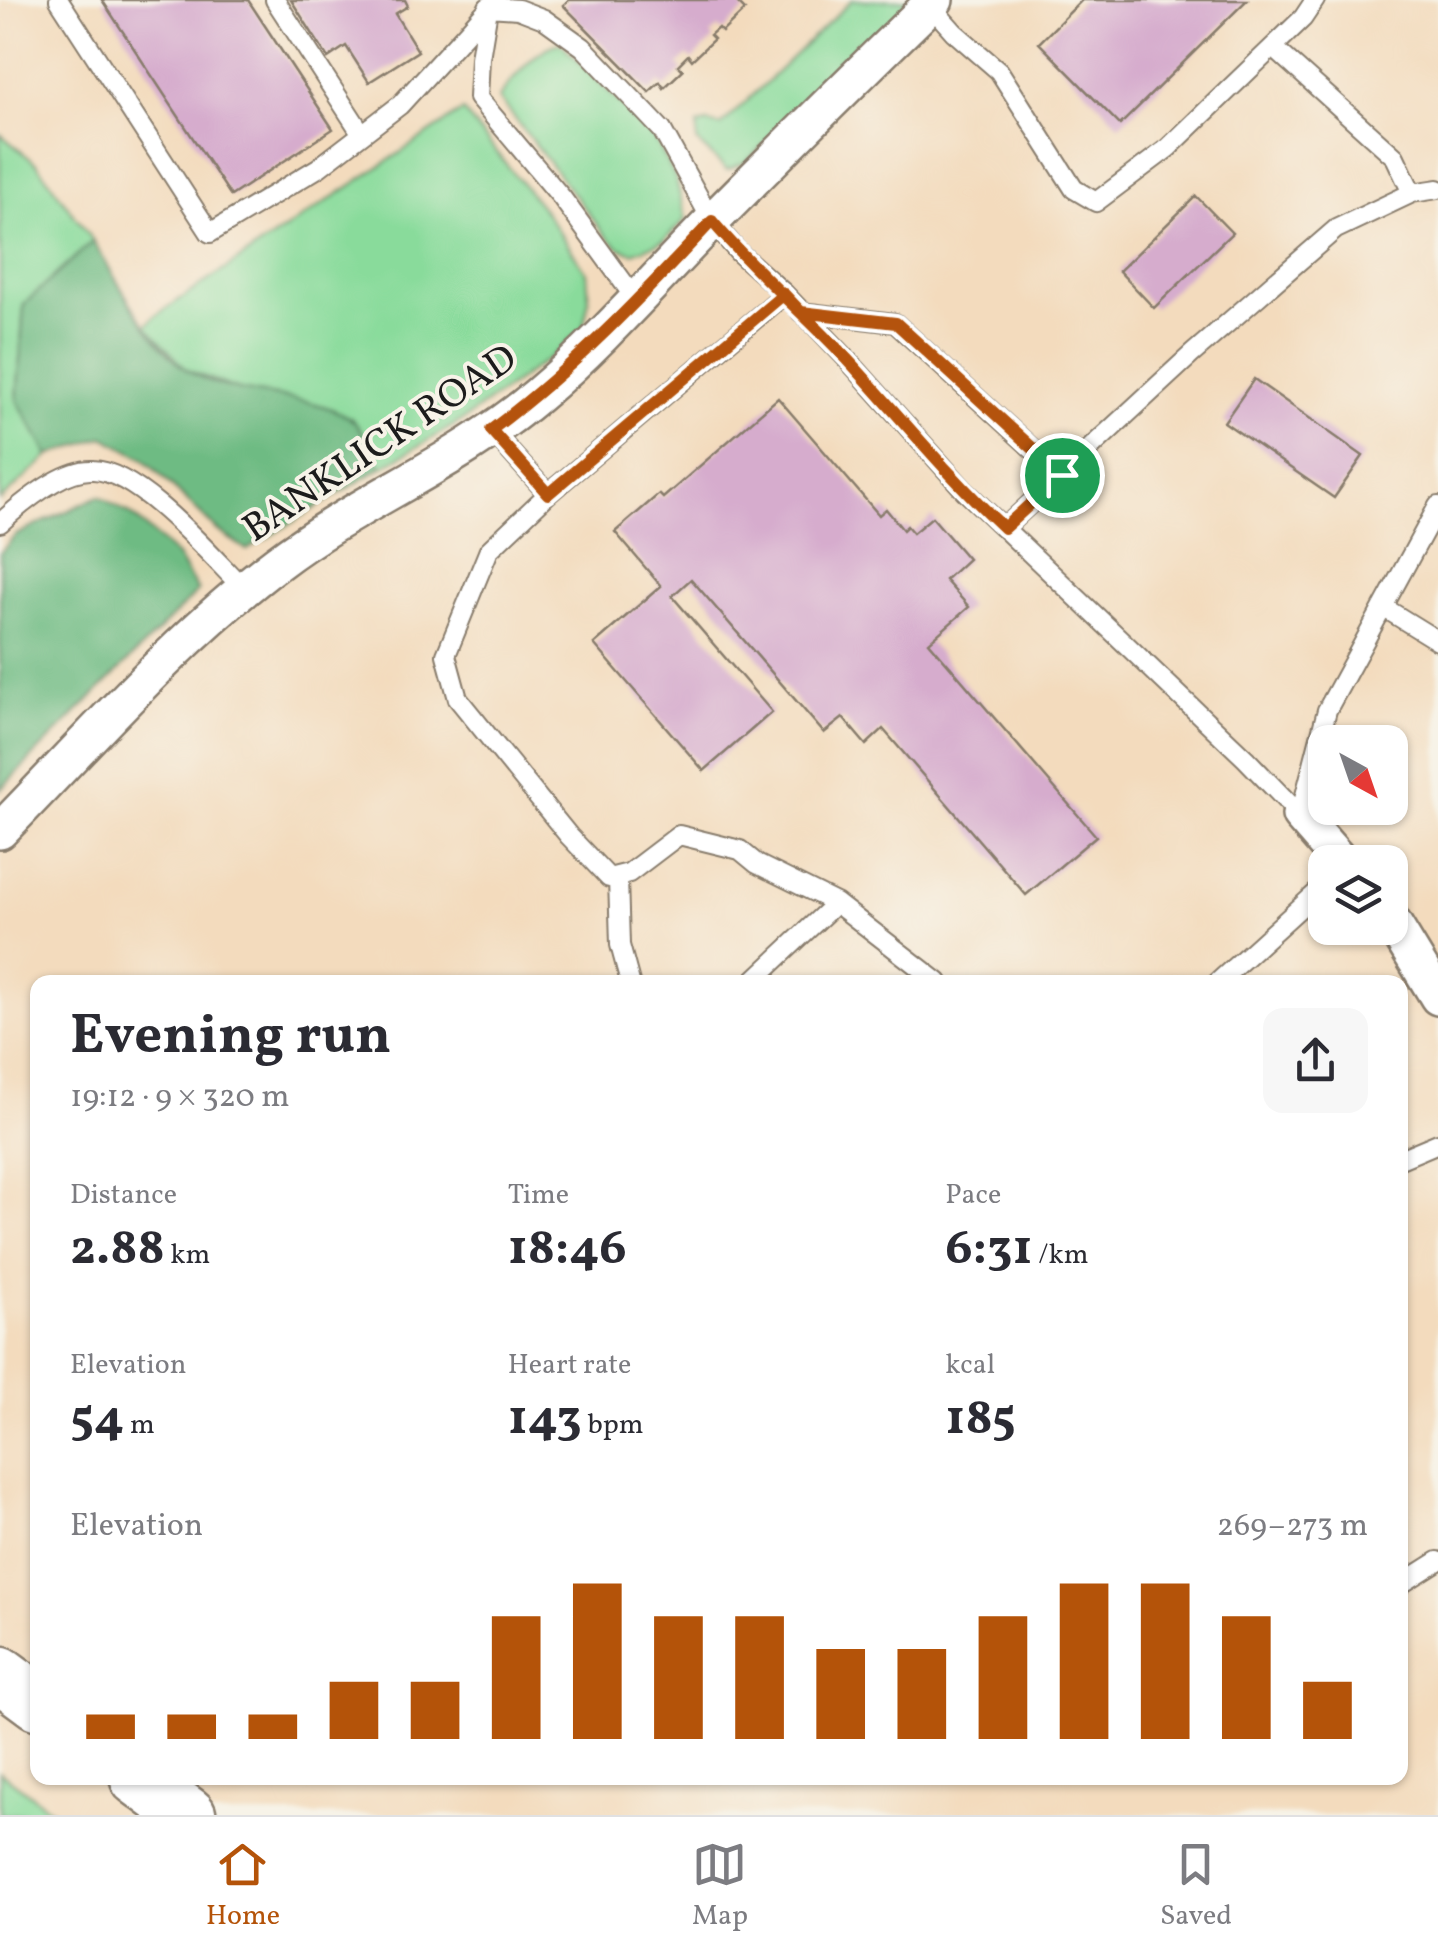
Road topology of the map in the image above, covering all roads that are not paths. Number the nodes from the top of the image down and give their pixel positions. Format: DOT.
graph roads {
  1 [pos="59,0"];
  2 [pos="275,0"];
  3 [pos="1315,0"];
  4 [pos="490,2"];
  5 [pos="933,3"];
  6 [pos="1273,47"];
  7 [pos="362,134"];
  8 [pos="1438,189"];
  9 [pos="1412,193"];
  10 [pos="712,221"];
  11 [pos="784,294"];
  12 [pos="637,302"];
  13 [pos="801,312"];
  14 [pos="491,430"];
  15 [pos="1062,475"];
  16 [pos="548,494"];
  17 [pos="1438,506"];
  18 [pos="0,522"];
  19 [pos="1004,528"];
  20 [pos="244,589"];
  21 [pos="1383,607"];
  22 [pos="1438,641"];
  23 [pos="1300,815"];
  24 [pos="0,831"];
  25 [pos="1326,845"];
  26 [pos="618,878"];
  27 [pos="1308,901"];
  28 [pos="836,903"];
  29 [pos="1406,945"];
  30 [pos="628,975"];
  31 [pos="759,975"];
  32 [pos="929,975"];
  33 [pos="1226,975"];
  34 [pos="1438,997"];
  35 [pos="1438,1143"];
  36 [pos="1408,1156"];
  37 [pos="1438,1561"];
  38 [pos="1408,1580"];
  39 [pos="0,1674"];
  40 [pos="30,1696"];
  41 [pos="147,1785"];
  42 [pos="188,1815"];
  1 -- 7 [label="lane"];
  2 -- 7 [label="lane"];
  3 -- 6 [label="lane"];
  4 -- 7 [label="lane"];
  4 -- 10 [label="lane"];
  4 -- 12 [label="lane"];
  5 -- 6 [label="lane"];
  5 -- 10 [label="street, BANKLICK ROAD"];
  6 -- 9 [label="lane"];
  8 -- 9 [label="lane"];
  9 -- 15 [label="lane"];
  10 -- 11 [label="lane"];
  10 -- 12 [label="street, BANKLICK ROAD"];
  11 -- 13 [label="lane"];
  11 -- 16 [label="lane"];
  12 -- 14 [label="street, BANKLICK ROAD"];
  13 -- 15 [label="lane"];
  13 -- 19 [label="lane"];
  14 -- 16 [label="lane"];
  14 -- 20 [label="street, BANKLICK ROAD"];
  15 -- 19 [label="lane"];
  16 -- 26 [label="lane"];
  17 -- 21 [label="lane"];
  18 -- 20 [label="lane"];
  19 -- 23 [label="lane"];
  20 -- 24 [label="street, BANKLICK ROAD"];
  21 -- 22 [label="lane"];
  21 -- 23 [label="lane"];
  23 -- 25 [label="street"];
  26 -- 28 [label="lane"];
  26 -- 30 [label="lane"];
  27 -- 33 [label="lane"];
  28 -- 31 [label="lane"];
  28 -- 32 [label="lane"];
  29 -- 34 [label="street"];
  35 -- 36 [label="lane"];
  37 -- 38 [label="lane"];
  39 -- 40 [label="main road"];
  41 -- 42 [label="main road"];
}
